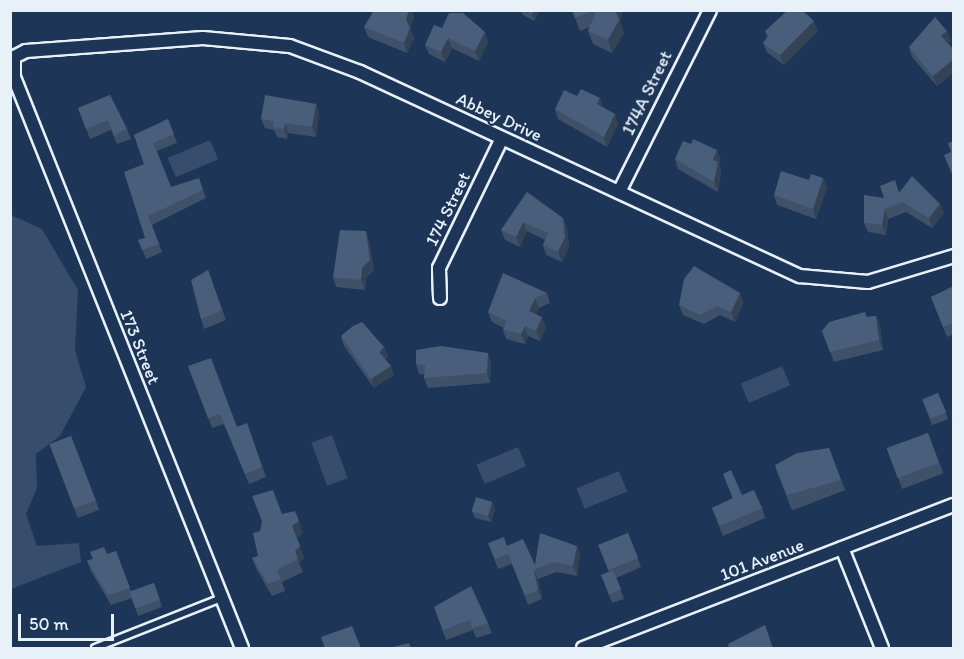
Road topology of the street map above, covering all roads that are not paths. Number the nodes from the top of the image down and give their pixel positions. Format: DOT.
graph roads {
  1 [pos="710,10"];
  2 [pos="14,57"];
  3 [pos="502,138"];
  4 [pos="619,192"];
  5 [pos="954,256"];
  6 [pos="440,298"];
  7 [pos="954,505"];
  8 [pos="842,548"];
  9 [pos="221,598"];
  10 [pos="95,648"];
  11 [pos="242,648"];
  12 [pos="583,648"];
  13 [pos="882,648"];
  1 -- 4 [label="street, 174A Street"];
  2 -- 3 [label="street, Abbey Drive"];
  2 -- 9 [label="street, 173 Street"];
  3 -- 4 [label="street, Abbey Drive"];
  3 -- 6 [label="street, 174 Street"];
  4 -- 5 [label="street, Abbey Drive"];
  7 -- 8 [label="street, 101 Avenue"];
  8 -- 12 [label="street, 101 Avenue"];
  8 -- 13 [label="street"];
  9 -- 10 [label="lane"];
  9 -- 11 [label="street, 173 Street"];
}
